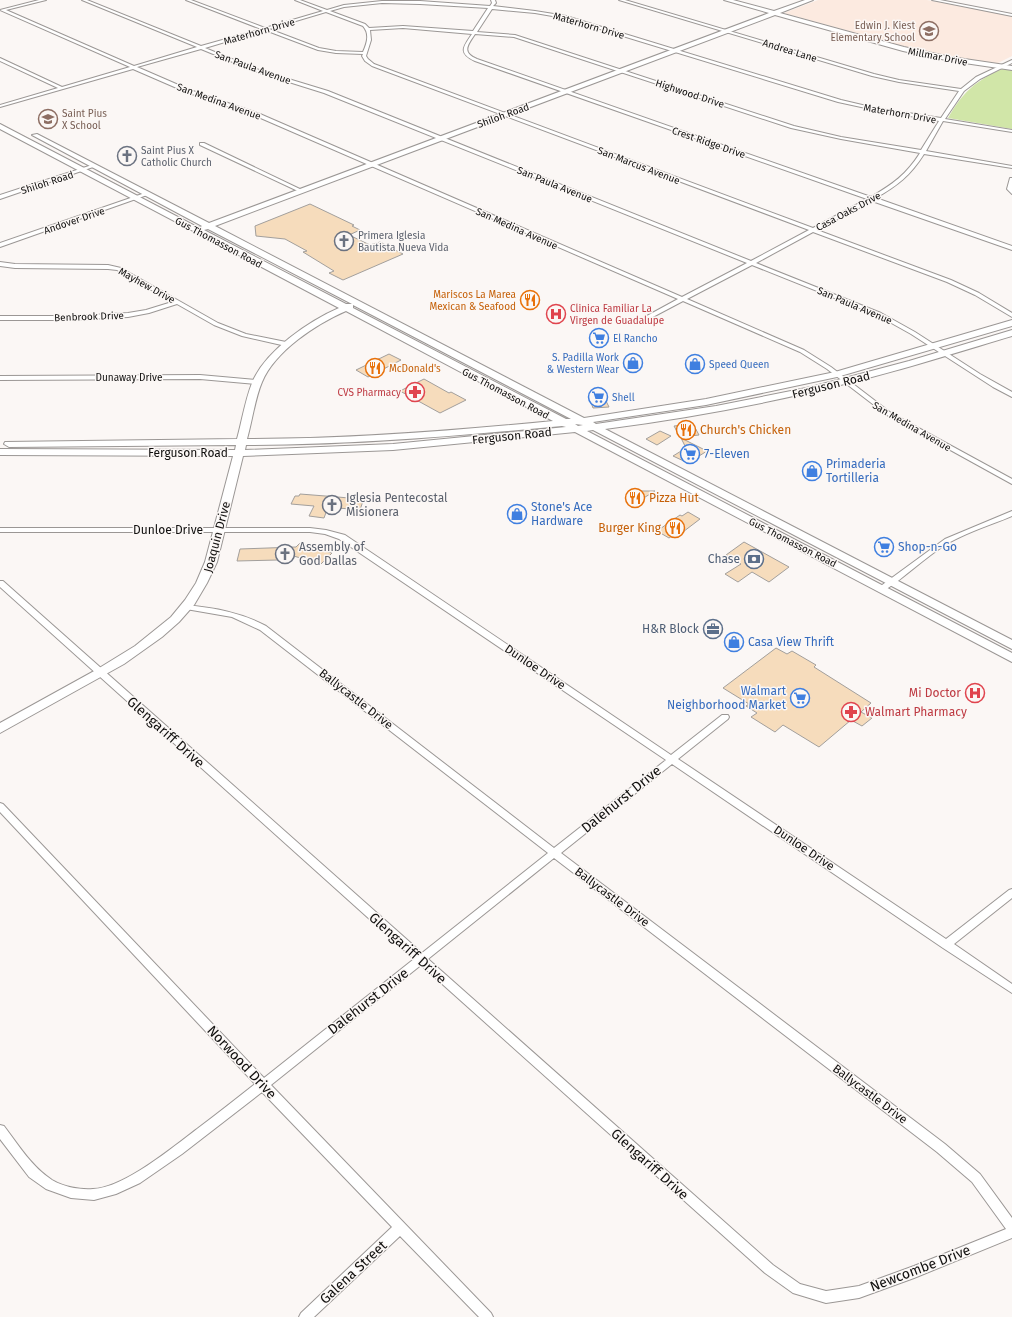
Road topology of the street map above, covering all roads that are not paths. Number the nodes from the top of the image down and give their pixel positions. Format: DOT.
graph roads {
  1 [pos="44,0"];
  2 [pos="84,0"];
  3 [pos="188,0"];
  4 [pos="296,0"];
  5 [pos="494,0"];
  6 [pos="621,0"];
  7 [pos="727,0"];
  8 [pos="810,0"];
  9 [pos="934,0"];
  10 [pos="386,1"];
  11 [pos="491,8"];
  12 [pos="2,10"];
  13 [pos="327,11"];
  14 [pos="774,13"];
  15 [pos="1012,15"];
  16 [pos="264,29"];
  17 [pos="368,29"];
  18 [pos="726,31"];
  19 [pos="476,32"];
  20 [pos="200,48"];
  21 [pos="675,50"];
  22 [pos="365,53"];
  23 [pos="0,59"];
  24 [pos="1012,61"];
  25 [pos="1001,66"];
  26 [pos="134,67"];
  27 [pos="1012,68"];
  28 [pos="622,70"];
  29 [pos="62,88"];
  30 [pos="962,90"];
  31 [pos="566,92"];
  32 [pos="0,106"];
  33 [pos="505,114"];
  34 [pos="942,120"];
  35 [pos="0,126"];
  36 [pos="1012,131"];
  37 [pos="22,138"];
  38 [pos="441,138"];
  39 [pos="202,144"];
  40 [pos="923,152"];
  41 [pos="372,164"];
  42 [pos="94,166"];
  43 [pos="1012,167"];
  44 [pos="83,170"];
  45 [pos="1012,179"];
  46 [pos="302,191"];
  47 [pos="1012,193"];
  48 [pos="148,194"];
  49 [pos="0,197"];
  50 [pos="136,198"];
  51 [pos="872,199"];
  52 [pos="208,226"];
  53 [pos="197,230"];
  54 [pos="813,230"];
  55 [pos="0,245"];
  56 [pos="1012,248"];
  57 [pos="750,263"];
  58 [pos="0,264"];
  59 [pos="681,299"];
  60 [pos="177,302"];
  61 [pos="356,304"];
  62 [pos="344,308"];
  63 [pos="1012,315"];
  64 [pos="0,318"];
  65 [pos="647,318"];
  66 [pos="1012,323"];
  67 [pos="1012,333"];
  68 [pos="286,344"];
  69 [pos="435,345"];
  70 [pos="933,347"];
  71 [pos="424,350"];
  72 [pos="944,354"];
  73 [pos="837,374"];
  74 [pos="0,378"];
  75 [pos="257,382"];
  76 [pos="846,382"];
  77 [pos="508,383"];
  78 [pos="490,385"];
  79 [pos="1012,395"];
  80 [pos="563,422"];
  81 [pos="579,425"];
  82 [pos="594,428"];
  83 [pos="0,444"];
  84 [pos="240,448"];
  85 [pos="0,452"];
  86 [pos="1012,482"];
  87 [pos="743,511"];
  88 [pos="1012,513"];
  89 [pos="0,530"];
  90 [pos="219,530"];
  91 [pos="0,583"];
  92 [pos="887,586"];
  93 [pos="186,607"];
  94 [pos="995,643"];
  95 [pos="1012,645"];
  96 [pos="1012,658"];
  97 [pos="100,673"];
  98 [pos="725,717"];
  99 [pos="0,729"];
  100 [pos="671,759"];
  101 [pos="0,806"];
  102 [pos="554,853"];
  103 [pos="1012,893"];
  104 [pos="946,945"];
  105 [pos="420,960"];
  106 [pos="1012,989"];
  107 [pos="263,1084"];
  108 [pos="0,1130"];
  109 [pos="401,1227"];
  110 [pos="1012,1228"];
  111 [pos="1012,1232"];
  112 [pos="826,1297"];
  113 [pos="305,1317"];
  114 [pos="487,1317"];
  1 -- 12 [label="street"];
  2 -- 20 [label="street, San Paula Avenue"];
  3 -- 16 [label="street"];
  4 -- 13 [label="street"];
  5 -- 11 [label="street, Crest Ridge Drive"];
  6 -- 18 [label="street, Andrea Lane"];
  7 -- 14 [label="main road, Millmar Drive"];
  8 -- 14 [label="main road, Shiloh Road"];
  9 -- 15 [label="street"];
  10 -- 11 [label="street, Materhorn Drive"];
  10 -- 13 [label="street, Materhorn Drive"];
  11 -- 19 [label="street, Crest Ridge Drive"];
  11 -- 21 [label="street, Materhorn Drive"];
  12 -- 26 [label="street, San Medina Avenue"];
  13 -- 16 [label="street, Materhorn Drive"];
  13 -- 17 [label="street"];
  14 -- 18 [label="main road, Shiloh Road"];
  14 -- 25 [label="main road, Millmar Drive"];
  16 -- 20 [label="street, Materhorn Drive"];
  16 -- 22 [label="street"];
  17 -- 19 [label="street, Highwood Drive"];
  17 -- 22 [label="street"];
  18 -- 21 [label="main road, Shiloh Road"];
  18 -- 30 [label="street, Andrea Lane"];
  19 -- 28 [label="street, Highwood Drive"];
  19 -- 31 [label="street, Crest Ridge Drive"];
  20 -- 26 [label="street, Materhorn Drive"];
  20 -- 38 [label="street, San Paula Avenue"];
  21 -- 28 [label="main road, Shiloh Road"];
  21 -- 34 [label="street, Materhorn Drive"];
  22 -- 33 [label="street, San Marcus Avenue"];
  23 -- 29 [label="street"];
  24 -- 25 [label="street, Casa Oaks Drive"];
  25 -- 27 [label="main road, Millmar Drive"];
  25 -- 30 [label="street, Casa Oaks Drive"];
  26 -- 29 [label="street, Materhorn Drive"];
  26 -- 41 [label="street, San Medina Avenue"];
  28 -- 31 [label="main road, Shiloh Road"];
  28 -- 40 [label="street, Highwood Drive"];
  29 -- 32 [label="street, Materhorn Drive"];
  30 -- 34 [label="street, Casa Oaks Drive"];
  31 -- 33 [label="main road, Shiloh Road"];
  31 -- 51 [label="street, Crest Ridge Drive"];
  33 -- 38 [label="main road, Shiloh Road"];
  33 -- 54 [label="street, San Marcus Avenue"];
  34 -- 36 [label="street, Materhorn Drive"];
  34 -- 40 [label="street, Casa Oaks Drive"];
  35 -- 37 [label="main road, Gus Thomasson Road"];
  37 -- 42 [label="main road, Gus Thomasson Road"];
  37 -- 44 [label="main road, Gus Thomasson Road"];
  38 -- 41 [label="main road, Shiloh Road"];
  38 -- 57 [label="street, San Paula Avenue"];
  39 -- 46 [label="street"];
  40 -- 43 [label="street, Highwood Drive"];
  40 -- 51 [label="street, Casa Oaks Drive"];
  41 -- 46 [label="main road, Shiloh Road"];
  41 -- 59 [label="street, San Medina Avenue"];
  42 -- 44 [label="street, Shiloh Road"];
  42 -- 48 [label="main road, Gus Thomasson Road"];
  44 -- 49 [label="street, Shiloh Road"];
  44 -- 50 [label="main road, Gus Thomasson Road"];
  45 -- 47 [label="street"];
  46 -- 52 [label="main road, Shiloh Road"];
  48 -- 50 [label="street, Andover Drive"];
  48 -- 52 [label="main road, Gus Thomasson Road"];
  50 -- 53 [label="main road, Gus Thomasson Road"];
  50 -- 55 [label="street, Andover Drive"];
  51 -- 54 [label="street, Casa Oaks Drive"];
  51 -- 56 [label="street, Crest Ridge Drive"];
  52 -- 53 [label="main road, Shiloh Road"];
  52 -- 61 [label="main road, Gus Thomasson Road"];
  53 -- 62 [label="main road, Gus Thomasson Road"];
  54 -- 57 [label="street, Casa Oaks Drive"];
  54 -- 63 [label="street, San Marcus Avenue"];
  57 -- 59 [label="street, Casa Oaks Drive"];
  57 -- 70 [label="street, San Paula Avenue"];
  58 -- 60 [label="street, Mayhew Drive"];
  59 -- 65 [label="street, Casa Oaks Drive"];
  59 -- 73 [label="street, San Medina Avenue"];
  60 -- 64 [label="street, Benbrook Drive"];
  60 -- 68 [label="street, Mayhew Drive"];
  61 -- 62 [label="main road, Joaquin Drive"];
  61 -- 69 [label="main road, Gus Thomasson Road"];
  62 -- 68 [label="main road, Joaquin Drive"];
  62 -- 71 [label="main road, Gus Thomasson Road"];
  66 -- 70 [label="main road, Ferguson Road"];
  67 -- 72 [label="main road, Ferguson Road"];
  68 -- 75 [label="main road, Joaquin Drive"];
  69 -- 71 [label="main road"];
  69 -- 77 [label="main road, Gus Thomasson Road"];
  70 -- 72 [label="street, San Paula Avenue"];
  70 -- 73 [label="main road, Ferguson Road"];
  71 -- 78 [label="main road, Gus Thomasson Road"];
  72 -- 76 [label="main road, Ferguson Road"];
  72 -- 79 [label="street, San Paula Avenue"];
  73 -- 76 [label="street, San Medina Avenue"];
  73 -- 81 [label="main road, Ferguson Road"];
  74 -- 75 [label="street, Dunaway Drive"];
  75 -- 84 [label="main road, Joaquin Drive"];
  76 -- 82 [label="main road, Ferguson Road"];
  76 -- 86 [label="street, San Medina Avenue"];
  77 -- 78 [label="main road"];
  77 -- 81 [label="main road, Gus Thomasson Road"];
  78 -- 80 [label="main road, Gus Thomasson Road"];
  80 -- 81 [label="main road, Gus Thomasson Road"];
  80 -- 84 [label="main road, Ferguson Road"];
  81 -- 82 [label="main road, Ferguson Road"];
  81 -- 84 [label="main road, Ferguson Road"];
  81 -- 87 [label="main road, Gus Thomasson Road"];
  82 -- 87 [label="main road, Gus Thomasson Road"];
  83 -- 84 [label="main road, Ferguson Road"];
  84 -- 85 [label="main road, Ferguson Road"];
  84 -- 90 [label="main road, Joaquin Drive"];
  87 -- 92 [label="main road, Gus Thomasson Road"];
  88 -- 92 [label="street"];
  89 -- 90 [label="street, Dunloe Drive"];
  90 -- 93 [label="main road, Joaquin Drive"];
  90 -- 100 [label="street, Dunloe Drive"];
  91 -- 97 [label="street, Glengariff Drive"];
  92 -- 94 [label="main road, Gus Thomasson Road"];
  93 -- 97 [label="main road, Joaquin Drive"];
  93 -- 102 [label="street, Ballycastle Drive"];
  94 -- 95 [label="main road, Gus Thomasson Road"];
  94 -- 96 [label="main road, Gus Thomasson Road"];
  97 -- 99 [label="main road, Joaquin Drive"];
  97 -- 105 [label="street, Glengariff Drive"];
  98 -- 100 [label="street, Dalehurst Drive"];
  100 -- 102 [label="street, Dalehurst Drive"];
  100 -- 104 [label="street, Dunloe Drive"];
  101 -- 107 [label="street, Norwood Drive"];
  102 -- 105 [label="street, Dalehurst Drive"];
  102 -- 110 [label="street, Ballycastle Drive"];
  103 -- 104 [label="street"];
  104 -- 106 [label="street, Dunloe Drive"];
  105 -- 107 [label="street, Dalehurst Drive"];
  105 -- 112 [label="street, Glengariff Drive"];
  107 -- 108 [label="street, Dalehurst Drive"];
  107 -- 109 [label="street, Norwood Drive"];
  109 -- 113 [label="street, Galena Street"];
  109 -- 114 [label="street, Norwood Drive"];
  111 -- 112 [label="street, Newcombe Drive"];
}
